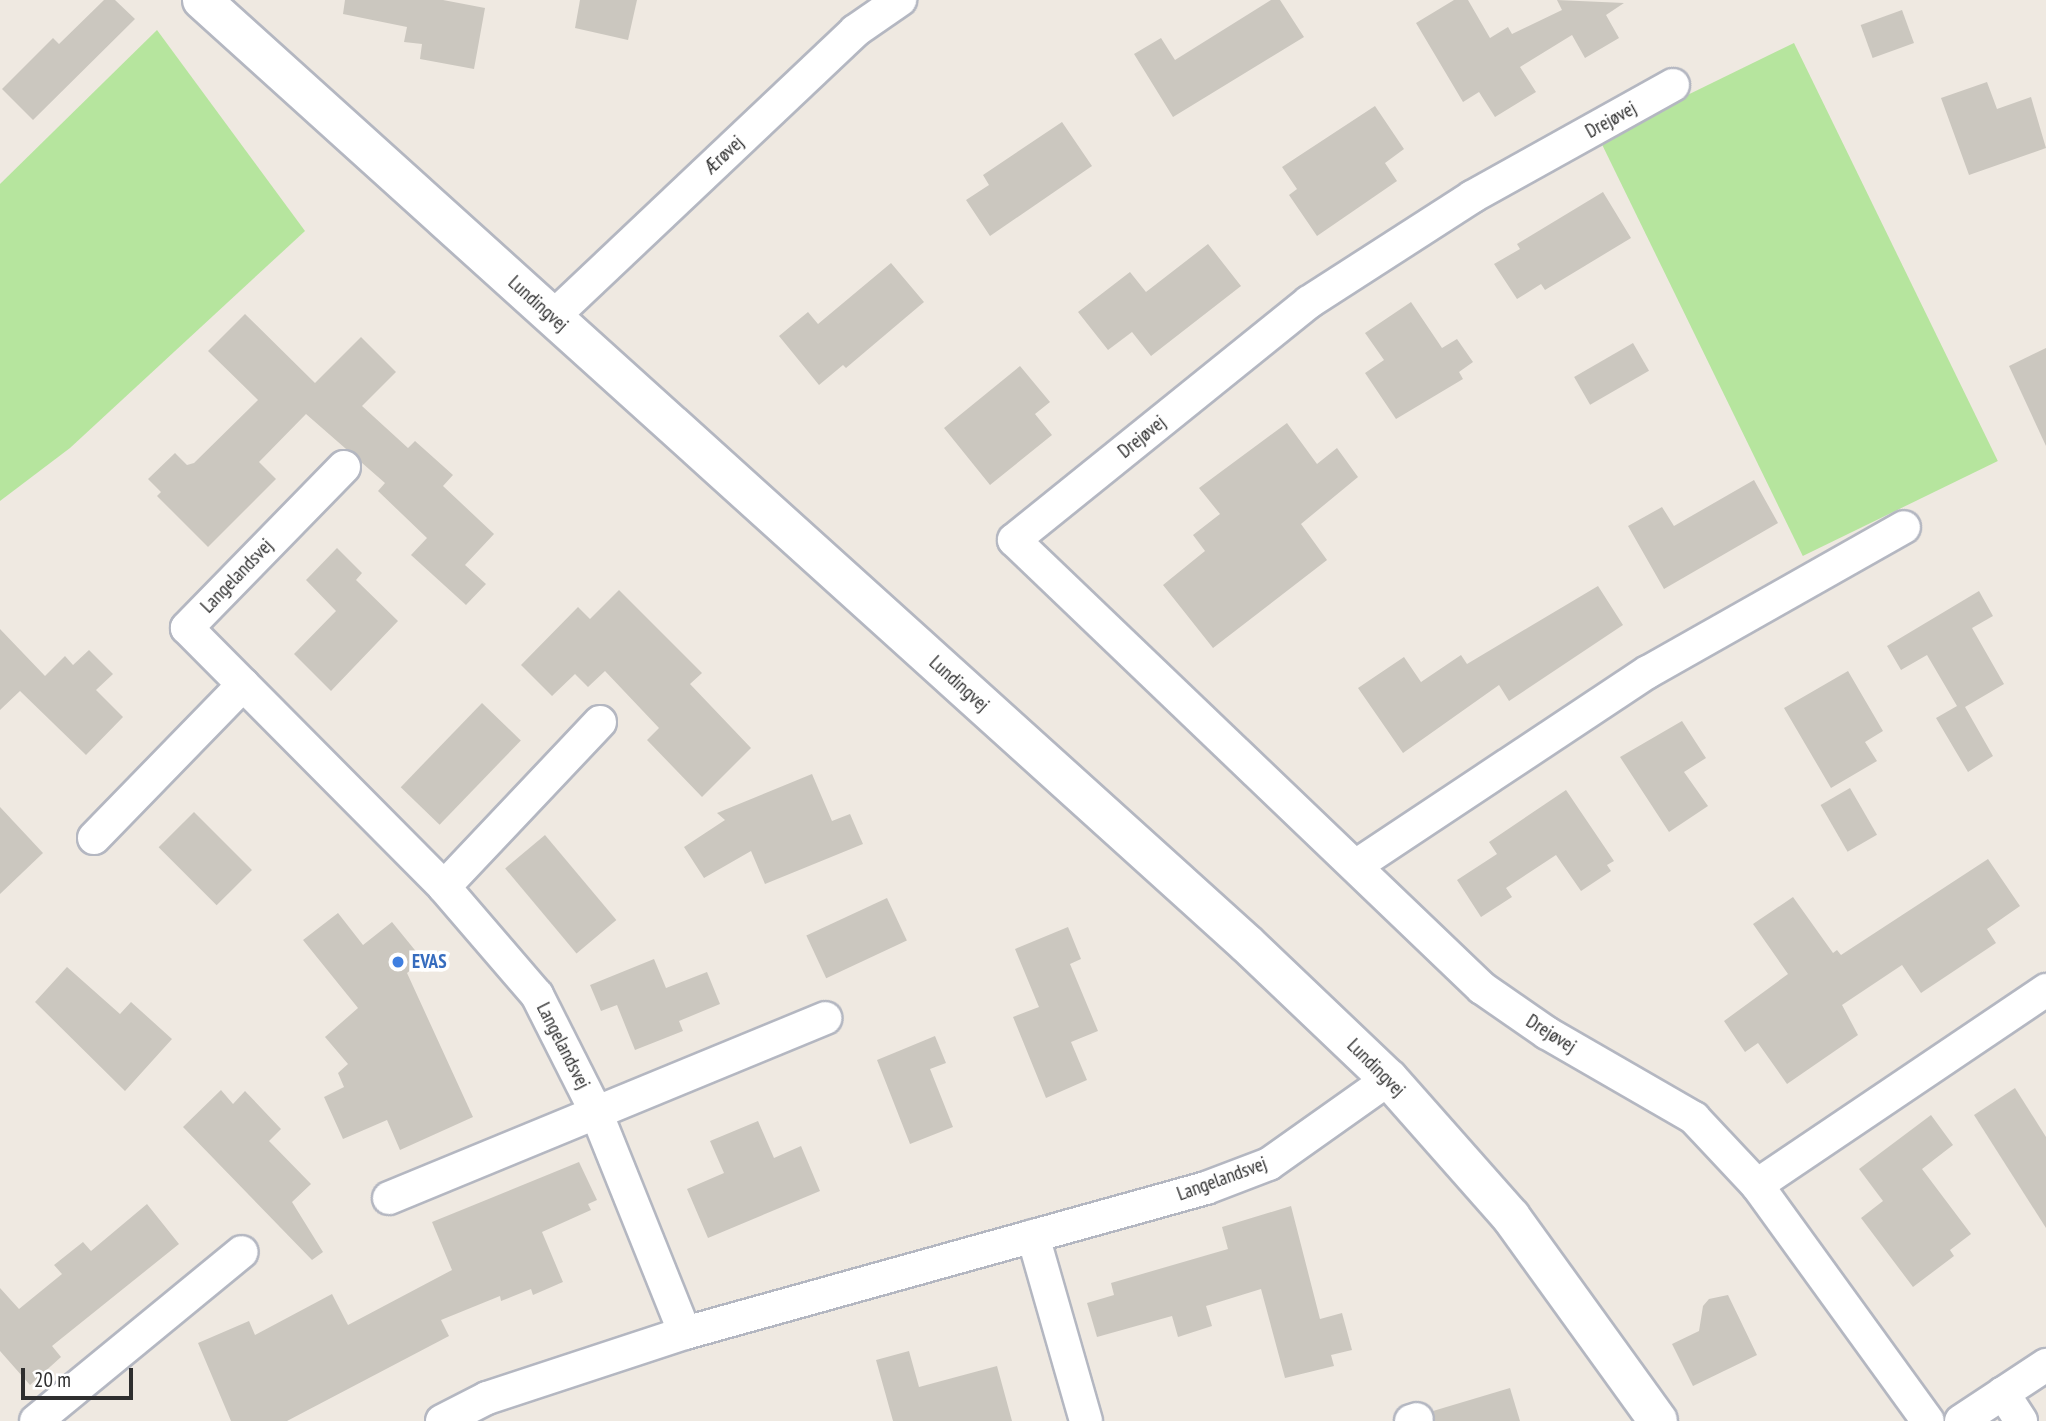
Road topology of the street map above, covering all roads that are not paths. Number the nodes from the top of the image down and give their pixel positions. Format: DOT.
graph roads {
  1 [pos="202,0"];
  2 [pos="900,0"];
  3 [pos="1673,85"];
  4 [pos="553,317"];
  5 [pos="344,467"];
  6 [pos="1904,527"];
  7 [pos="243,685"];
  8 [pos="600,722"];
  9 [pos="94,838"];
  10 [pos="1357,865"];
  11 [pos="444,887"];
  12 [pos="2046,990"];
  13 [pos="825,1018"];
  14 [pos="1389,1079"];
  15 [pos="596,1112"];
  16 [pos="1757,1185"];
  17 [pos="389,1198"];
  18 [pos="1033,1236"];
  19 [pos="242,1252"];
  20 [pos="685,1333"];
  21 [pos="2046,1365"];
  22 [pos="2003,1393"];
  23 [pos="36,1421"];
  24 [pos="442,1421"];
  25 [pos="1086,1421"];
  26 [pos="1658,1421"];
  27 [pos="1928,1421"];
  28 [pos="1961,1421"];
  29 [pos="2021,1421"];
  1 -- 4 [label="street, Lundingvej"];
  2 -- 4 [label="street, Ærøvej"];
  3 -- 10 [label="street, Drejøvej"];
  4 -- 14 [label="street, Lundingvej"];
  5 -- 7 [label="street, Langelandsvej"];
  6 -- 10 [label="street"];
  7 -- 9 [label="street"];
  7 -- 11 [label="street, Langelandsvej"];
  8 -- 11 [label="street"];
  10 -- 16 [label="street, Drejøvej"];
  11 -- 15 [label="street, Langelandsvej"];
  12 -- 16 [label="street"];
  13 -- 15 [label="street, Langelandsvej"];
  14 -- 18 [label="street, Langelandsvej"];
  14 -- 26 [label="street, Lundingvej"];
  15 -- 17 [label="street, Langelandsvej"];
  15 -- 20 [label="street, Langelandsvej"];
  16 -- 27 [label="street, Drejøvej"];
  18 -- 20 [label="street, Langelandsvej"];
  18 -- 25 [label="street"];
  19 -- 23 [label="street"];
  20 -- 24 [label="street, Langelandsvej"];
  21 -- 22 [label="street"];
  22 -- 28 [label="street"];
  22 -- 29 [label="street"];
}
